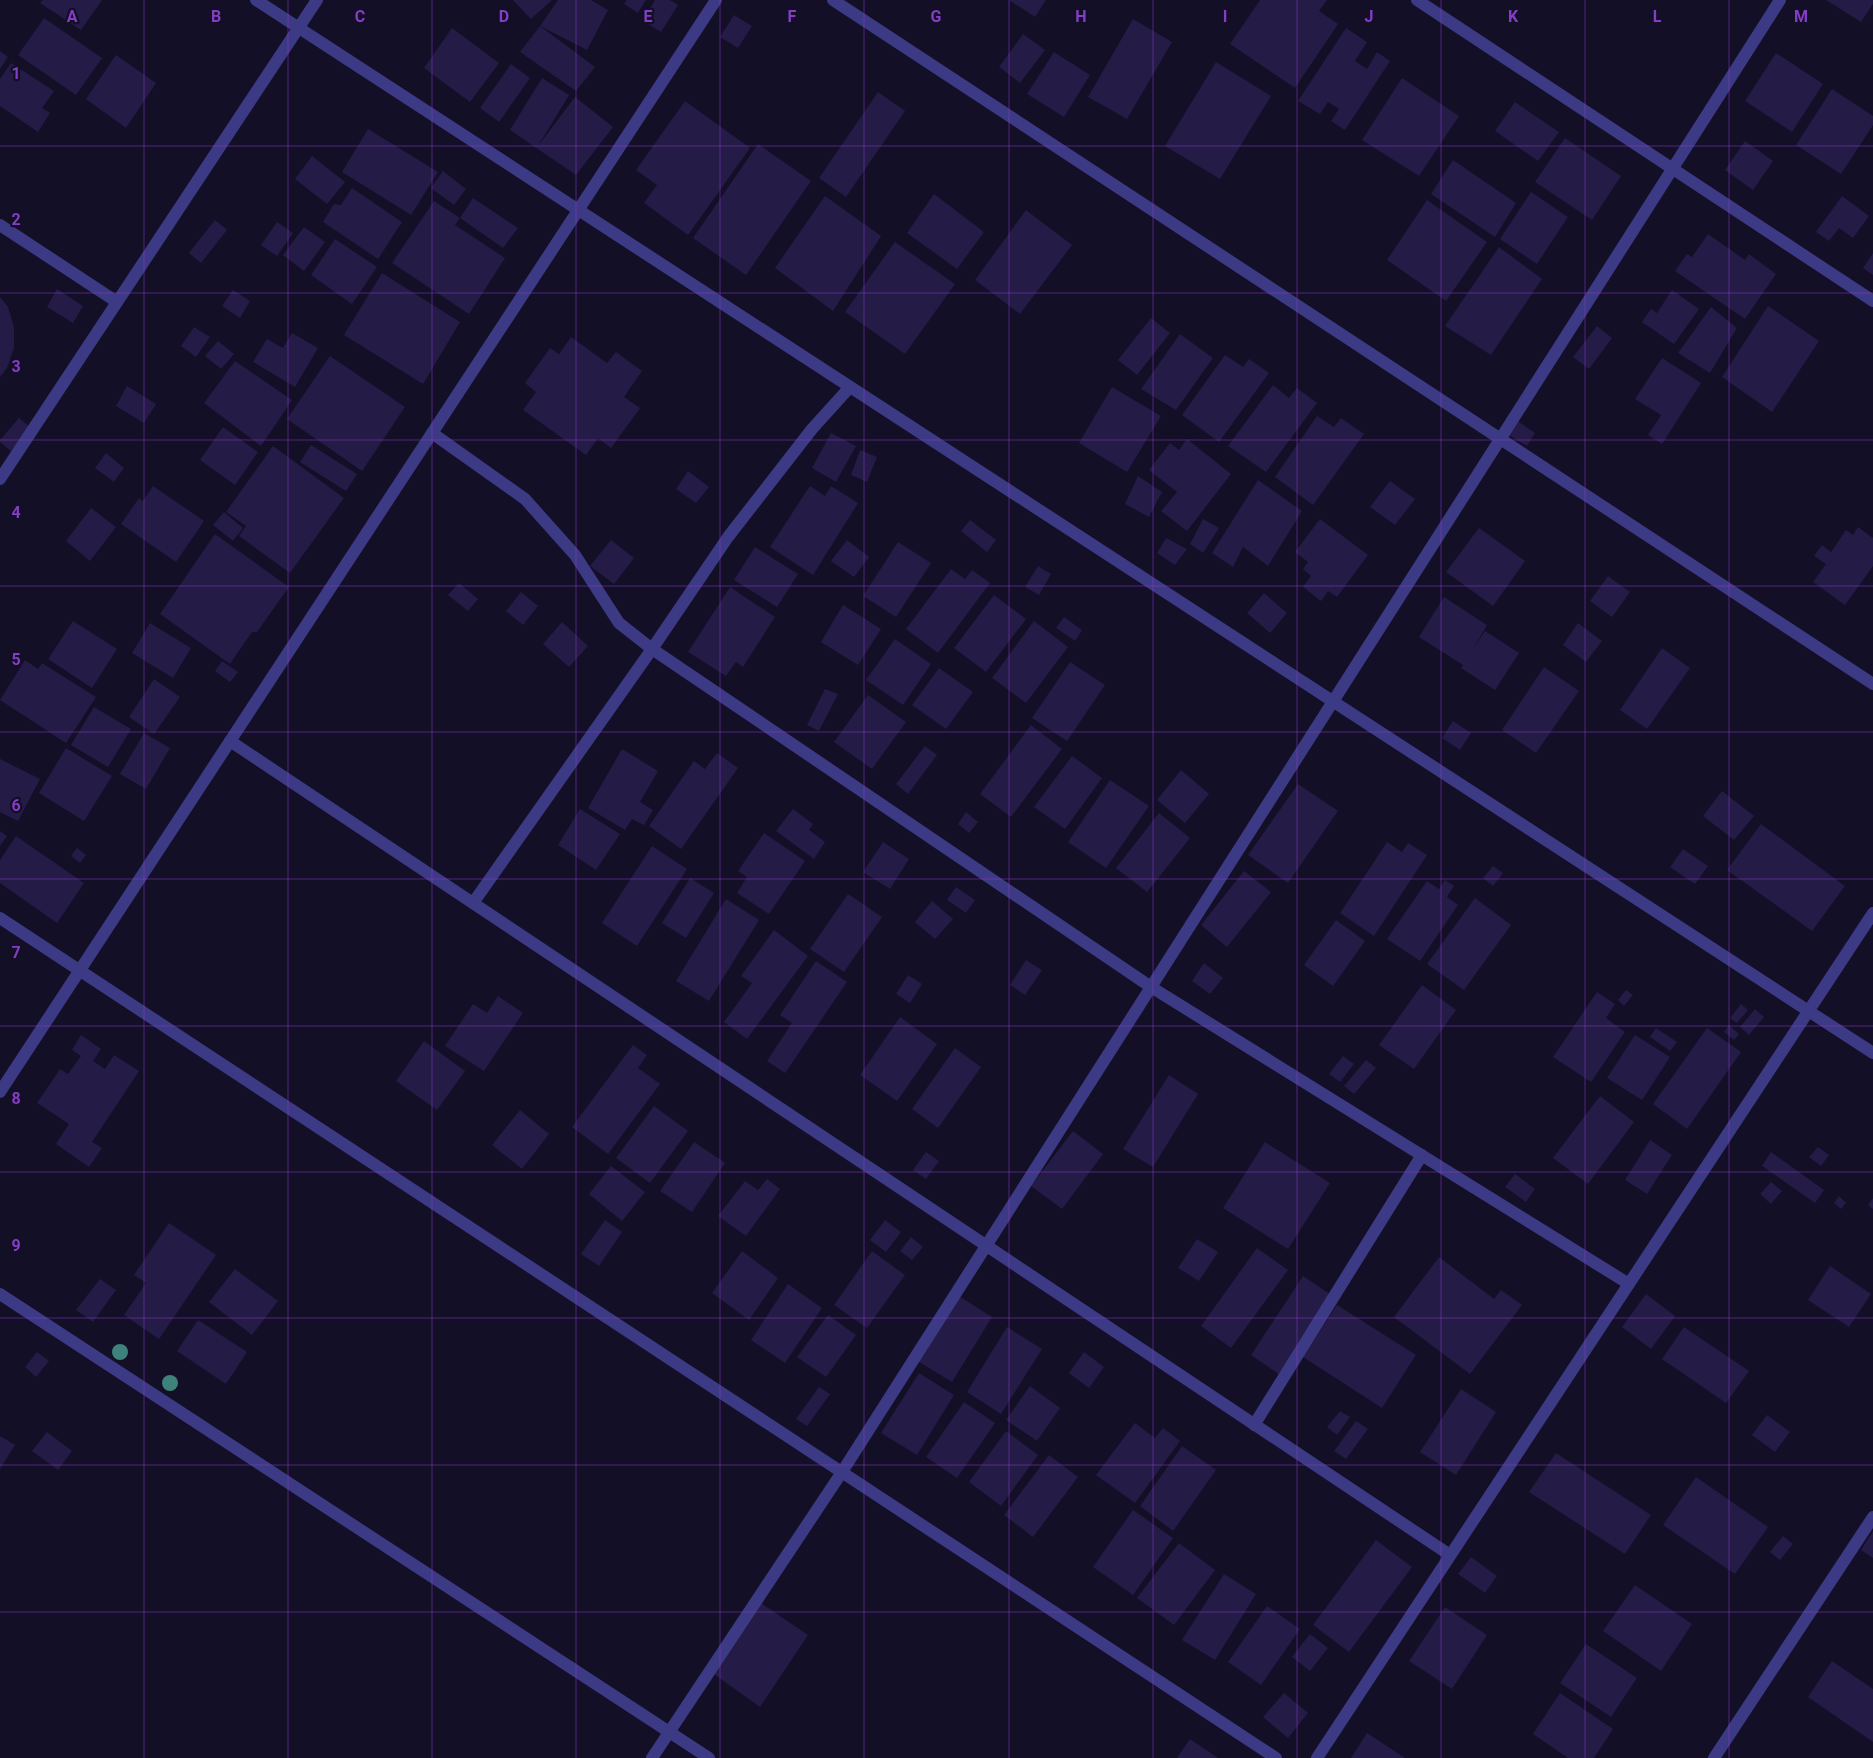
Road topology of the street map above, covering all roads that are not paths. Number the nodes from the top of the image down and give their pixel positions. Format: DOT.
graph roads {
  1 [pos="256,0"];
  2 [pos="317,0"];
  3 [pos="716,0"];
  4 [pos="833,0"];
  5 [pos="1417,0"];
  6 [pos="1780,0"];
  7 [pos="298,27"];
  8 [pos="1672,169"];
  9 [pos="578,210"];
  10 [pos="0,225"];
  11 [pos="1873,301"];
  12 [pos="117,302"];
  13 [pos="850,387"];
  14 [pos="432,433"];
  15 [pos="1500,439"];
  16 [pos="0,479"];
  17 [pos="652,649"];
  18 [pos="1873,684"];
  19 [pos="1334,701"];
  20 [pos="230,741"];
  21 [pos="473,903"];
  22 [pos="1873,913"];
  23 [pos="0,918"];
  24 [pos="80,970"];
  25 [pos="1151,987"];
  26 [pos="1808,1011"];
  27 [pos="1873,1053"];
  28 [pos="0,1092"];
  29 [pos="1422,1155"];
  30 [pos="987,1245"];
  31 [pos="1629,1284"];
  32 [pos="0,1294"];
  33 [pos="1254,1425"];
  34 [pos="842,1472"];
  35 [pos="1873,1517"];
  36 [pos="1450,1555"];
  37 [pos="668,1732"];
  38 [pos="652,1758"];
  39 [pos="709,1758"];
  40 [pos="1276,1758"];
  41 [pos="1317,1758"];
  42 [pos="1714,1758"];
  1 -- 7 [label="street"];
  2 -- 7 [label="street"];
  3 -- 9 [label="street"];
  4 -- 15 [label="street"];
  5 -- 8 [label="street"];
  6 -- 8 [label="street"];
  7 -- 9 [label="street"];
  7 -- 12 [label="street"];
  8 -- 11 [label="street"];
  8 -- 15 [label="street"];
  9 -- 13 [label="street"];
  9 -- 14 [label="street"];
  10 -- 12 [label="street"];
  12 -- 16 [label="street"];
  13 -- 17 [label="street"];
  13 -- 19 [label="street"];
  14 -- 17 [label="street"];
  14 -- 20 [label="street"];
  15 -- 18 [label="street"];
  15 -- 19 [label="street"];
  17 -- 21 [label="street"];
  17 -- 25 [label="street"];
  19 -- 25 [label="street"];
  19 -- 26 [label="street"];
  20 -- 21 [label="street"];
  20 -- 24 [label="street"];
  21 -- 30 [label="street"];
  22 -- 26 [label="street"];
  23 -- 24 [label="street"];
  24 -- 28 [label="street"];
  24 -- 34 [label="street"];
  25 -- 29 [label="street"];
  25 -- 30 [label="street"];
  26 -- 27 [label="street"];
  26 -- 31 [label="street"];
  29 -- 31 [label="street"];
  29 -- 33 [label="street"];
  30 -- 33 [label="street"];
  30 -- 34 [label="street"];
  31 -- 36 [label="street"];
  32 -- 37 [label="street"];
  33 -- 36 [label="street"];
  34 -- 37 [label="street"];
  34 -- 40 [label="street"];
  35 -- 42 [label="street"];
  36 -- 41 [label="street"];
  37 -- 38 [label="street"];
  37 -- 39 [label="street"];
}
